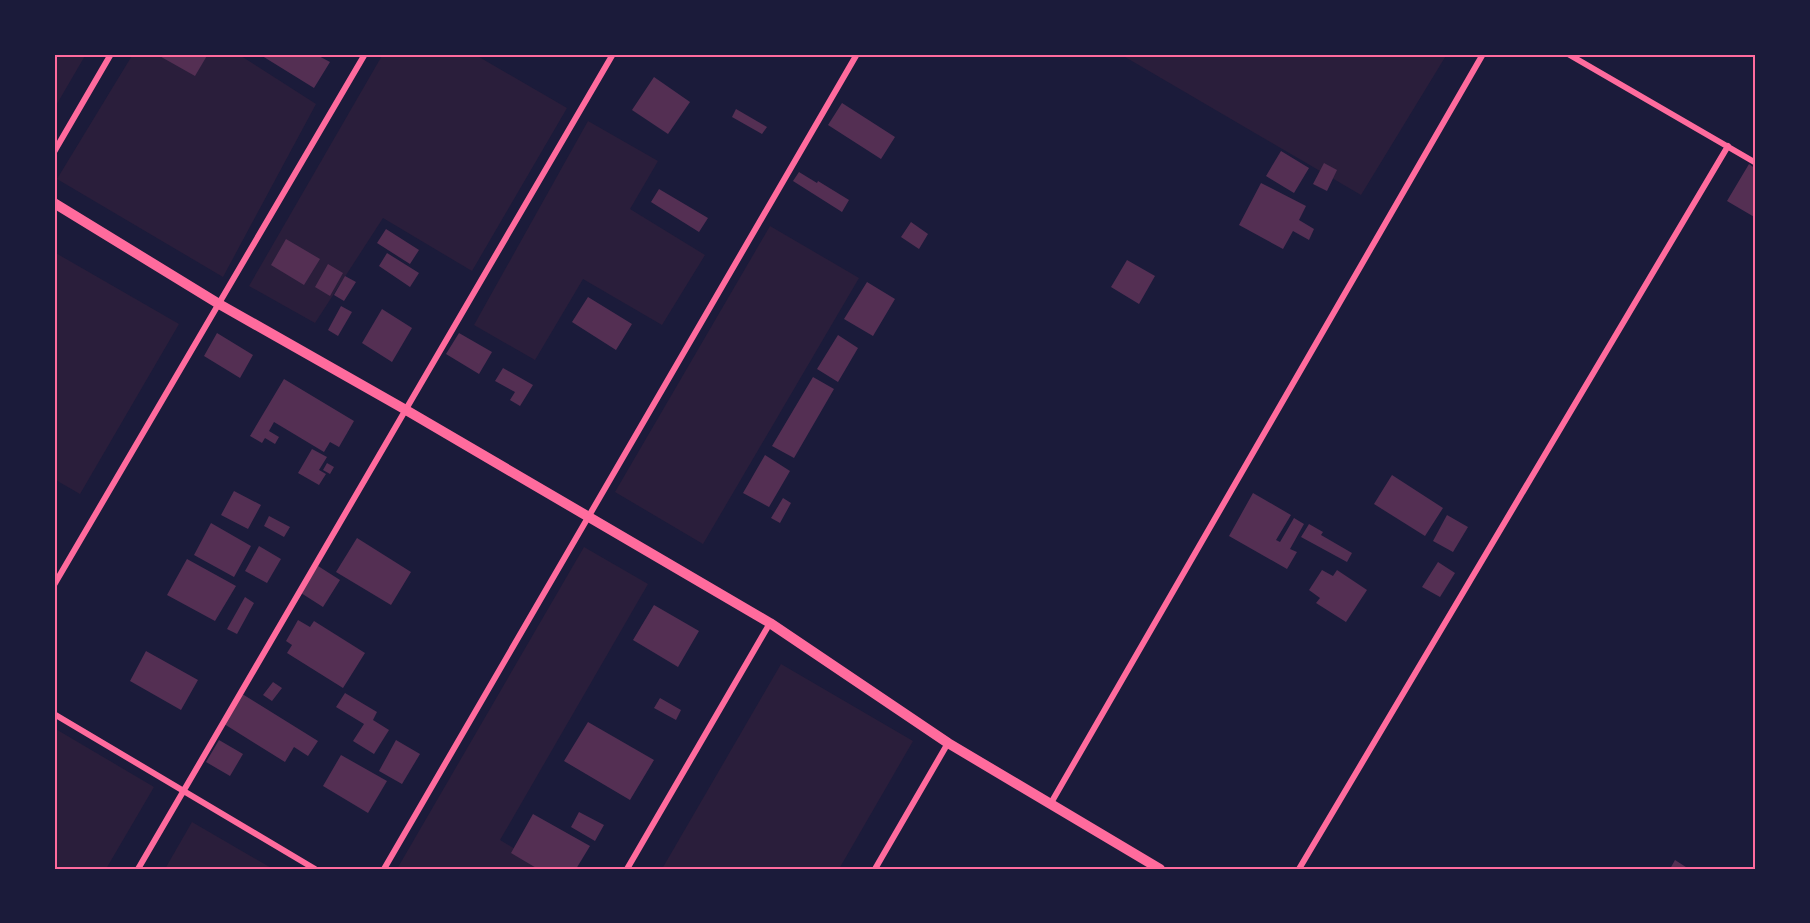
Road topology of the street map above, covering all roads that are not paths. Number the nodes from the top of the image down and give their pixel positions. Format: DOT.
graph roads {
  1 [pos="111,54"];
  2 [pos="365,54"];
  3 [pos="613,54"];
  4 [pos="857,54"];
  5 [pos="1484,54"];
  6 [pos="1568,54"];
  7 [pos="1728,146"];
  8 [pos="54,152"];
  9 [pos="1756,163"];
  10 [pos="54,203"];
  11 [pos="219,304"];
  12 [pos="406,410"];
  13 [pos="588,517"];
  14 [pos="54,585"];
  15 [pos="770,623"];
  16 [pos="54,714"];
  17 [pos="948,743"];
  18 [pos="184,791"];
  19 [pos="1051,803"];
  20 [pos="138,869"];
  21 [pos="315,869"];
  22 [pos="384,869"];
  23 [pos="627,869"];
  24 [pos="875,869"];
  25 [pos="1160,869"];
  26 [pos="1299,869"];
  1 -- 8 [label="street"];
  2 -- 11 [label="street"];
  3 -- 12 [label="street"];
  4 -- 13 [label="street"];
  5 -- 19 [label="street"];
  6 -- 7 [label="street"];
  7 -- 9 [label="street"];
  7 -- 26 [label="street"];
  10 -- 11 [label="street"];
  11 -- 12 [label="street"];
  11 -- 14 [label="street"];
  12 -- 13 [label="street"];
  12 -- 18 [label="street"];
  13 -- 15 [label="street"];
  13 -- 22 [label="street"];
  15 -- 17 [label="street"];
  15 -- 23 [label="street"];
  16 -- 18 [label="street"];
  17 -- 19 [label="street"];
  17 -- 24 [label="street"];
  18 -- 20 [label="street"];
  18 -- 21 [label="street"];
  19 -- 25 [label="street"];
}
